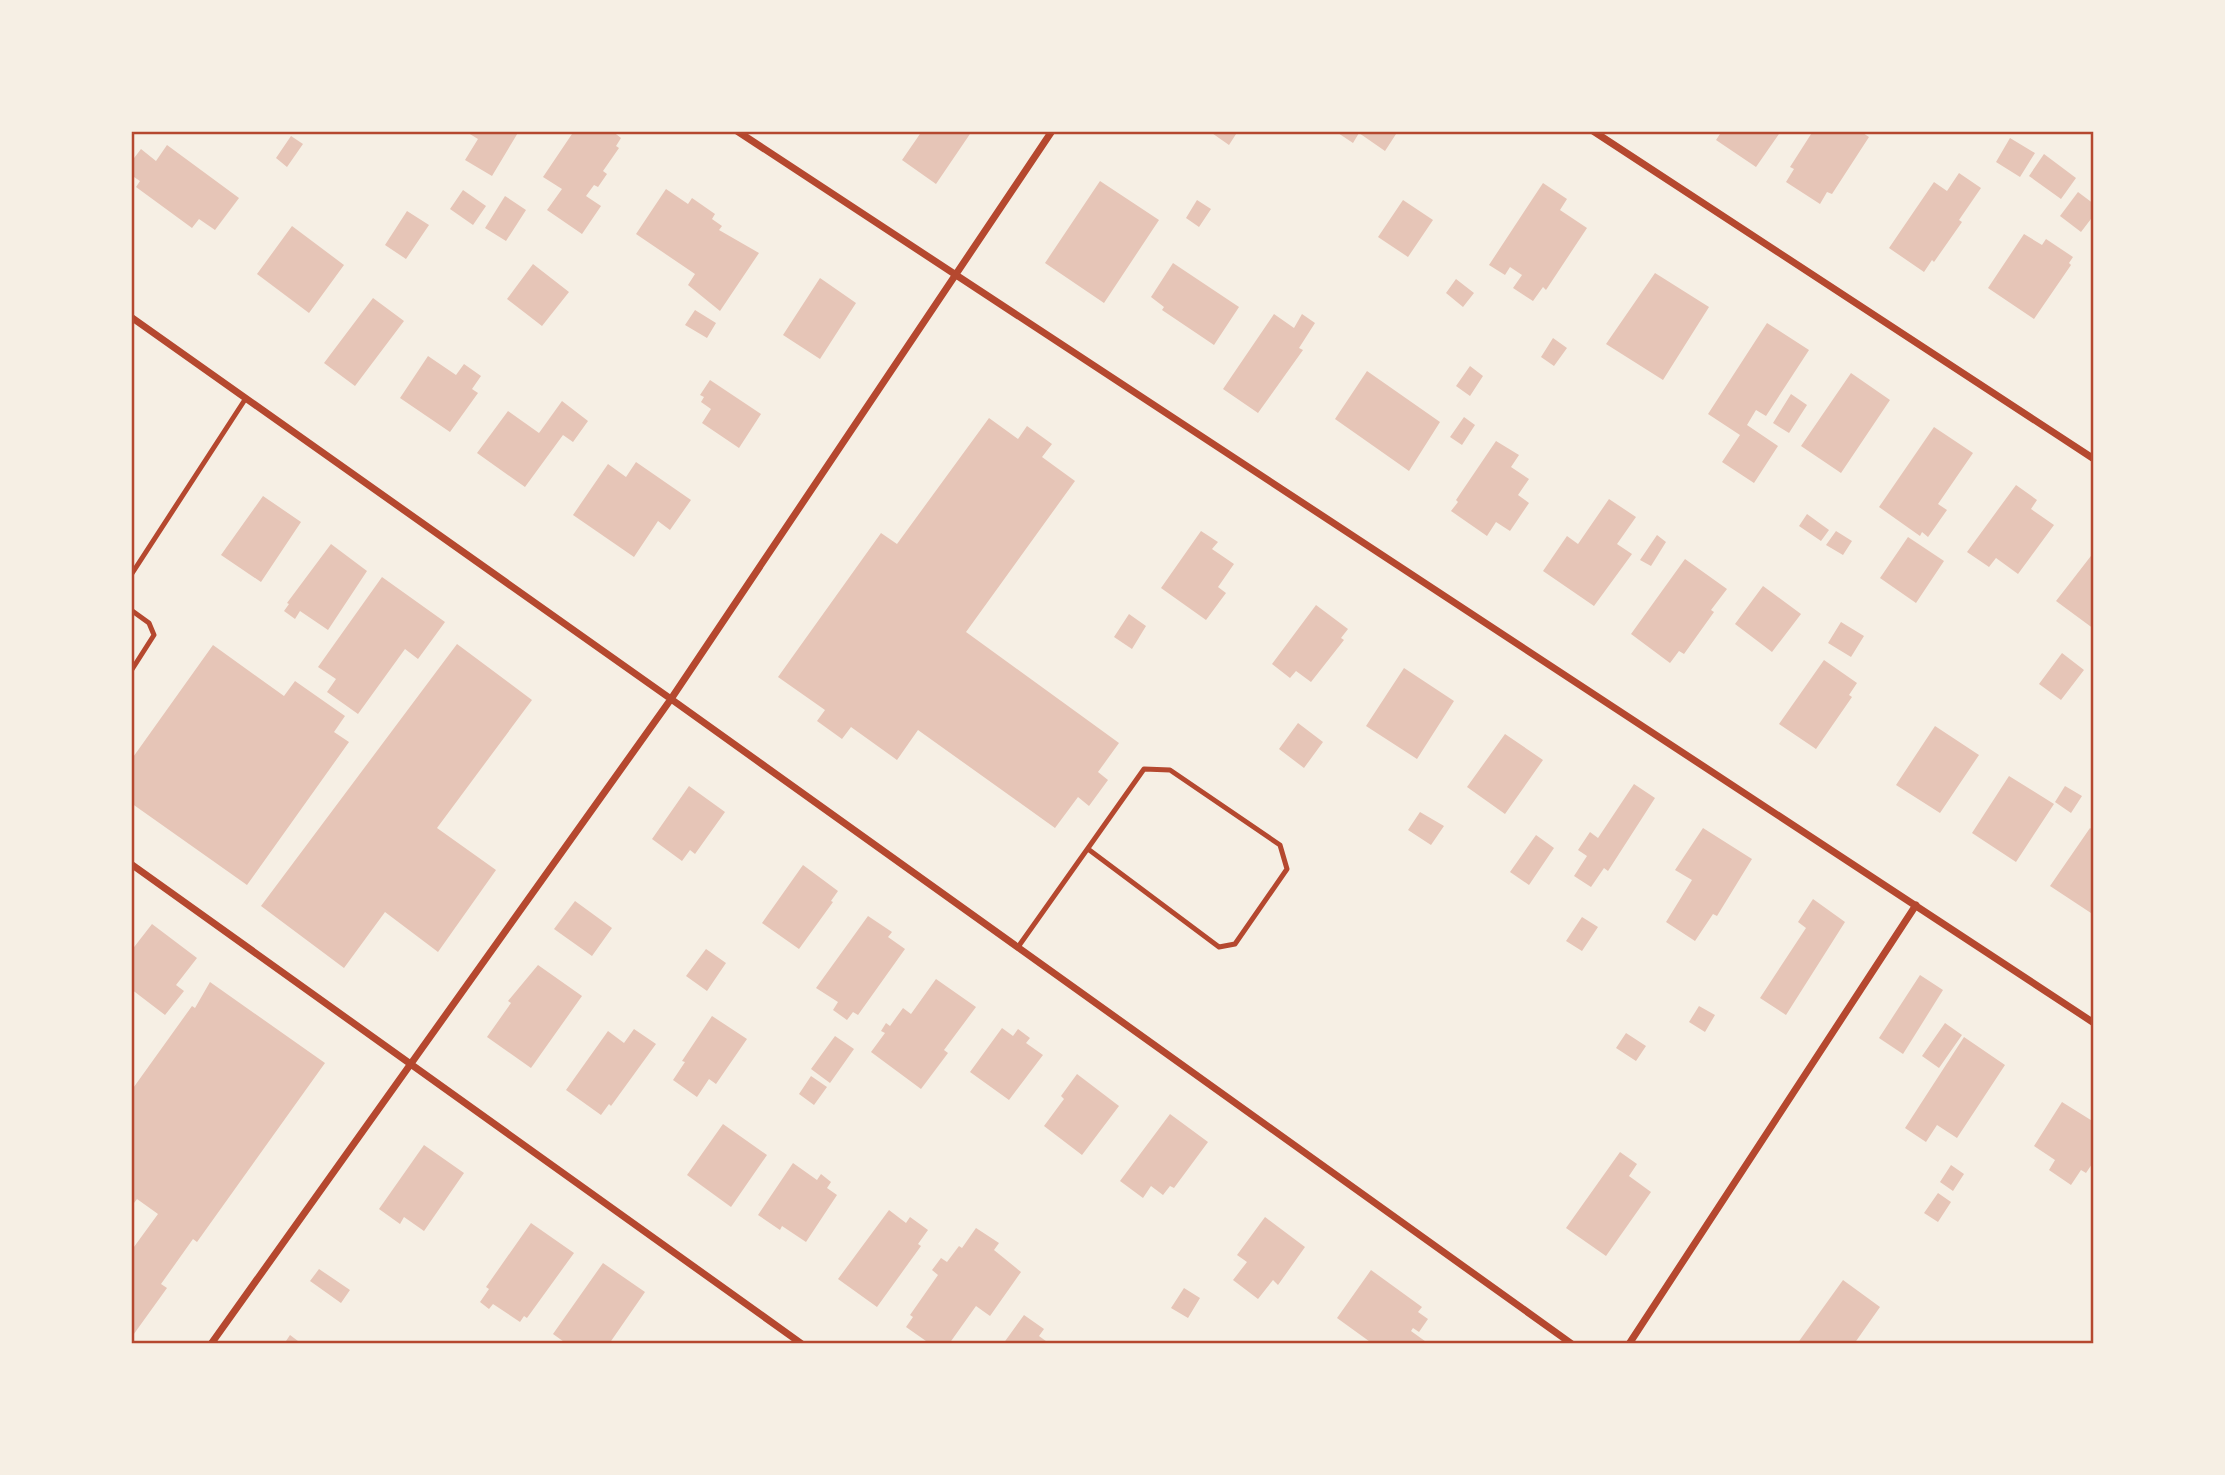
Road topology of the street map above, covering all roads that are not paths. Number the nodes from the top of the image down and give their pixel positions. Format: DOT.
graph roads {
  1 [pos="737,131"];
  2 [pos="1052,131"];
  3 [pos="1593,131"];
  4 [pos="955,274"];
  5 [pos="131,317"];
  6 [pos="246,398"];
  7 [pos="2094,459"];
  8 [pos="131,575"];
  9 [pos="131,610"];
  10 [pos="131,671"];
  11 [pos="671,699"];
  12 [pos="1088,849"];
  13 [pos="131,864"];
  14 [pos="1916,905"];
  15 [pos="1018,947"];
  16 [pos="2094,1023"];
  17 [pos="412,1063"];
  18 [pos="211,1344"];
  19 [pos="803,1344"];
  20 [pos="1572,1344"];
  21 [pos="1629,1344"];
  1 -- 4 [label="street"];
  2 -- 4 [label="street"];
  3 -- 7 [label="street"];
  4 -- 11 [label="street"];
  4 -- 14 [label="street"];
  5 -- 6 [label="street"];
  6 -- 8 [label="lane"];
  6 -- 11 [label="street"];
  9 -- 10 [label="lane"];
  11 -- 15 [label="street"];
  11 -- 17 [label="street"];
  12 -- 12 [label="lane"];
  12 -- 15 [label="lane"];
  13 -- 17 [label="street"];
  14 -- 16 [label="street"];
  14 -- 21 [label="street"];
  15 -- 20 [label="street"];
  17 -- 18 [label="street"];
  17 -- 19 [label="street"];
}
